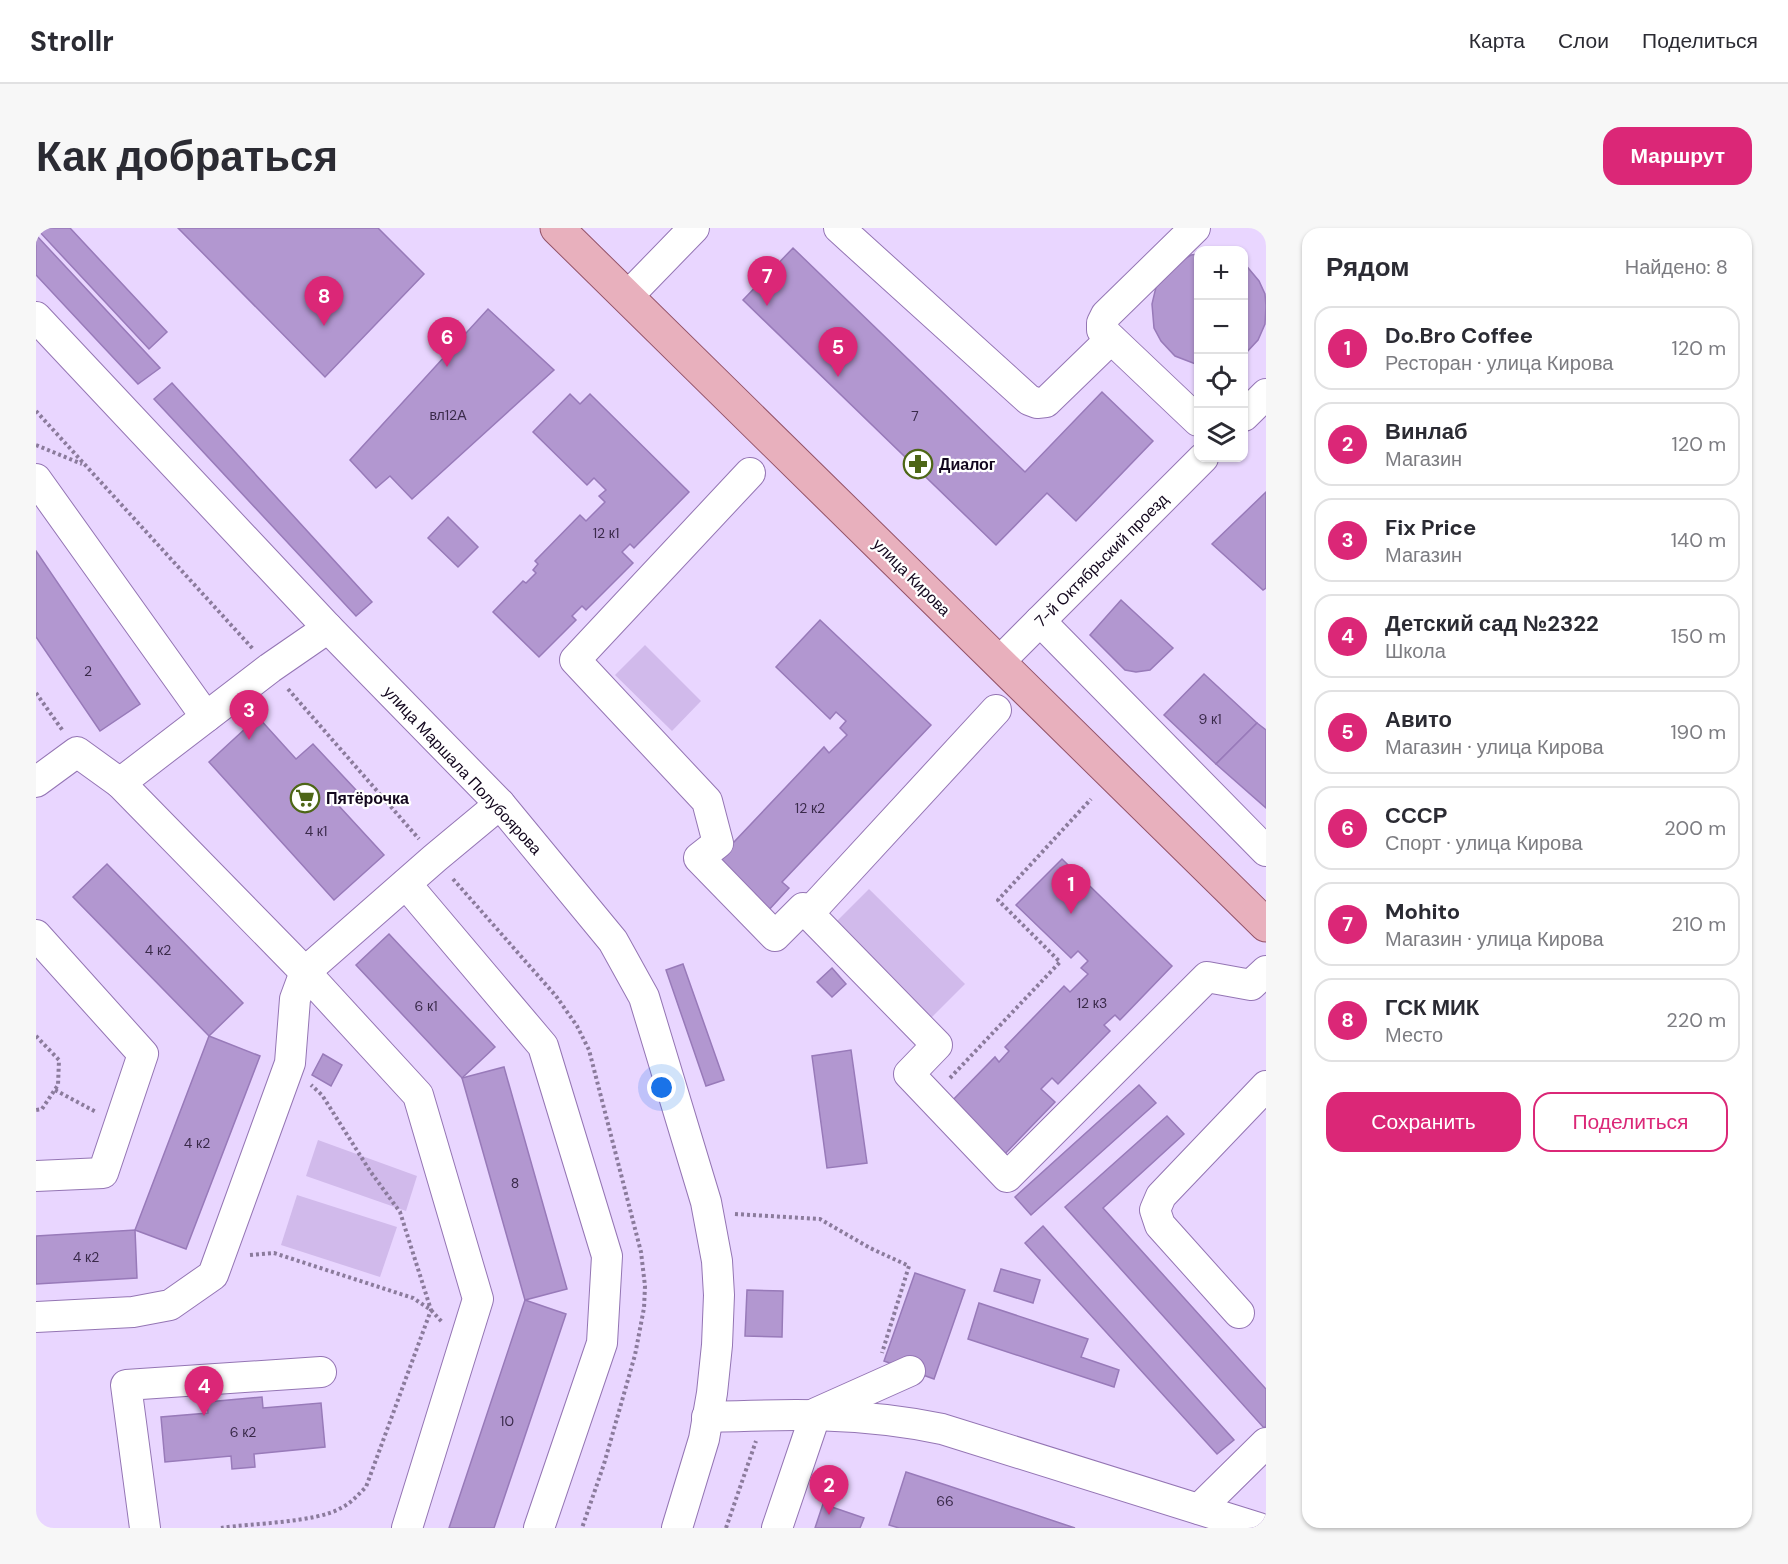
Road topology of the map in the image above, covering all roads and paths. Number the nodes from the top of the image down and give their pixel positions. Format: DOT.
graph roads {
  1 [pos="557,228"];
  2 [pos="694,228"];
  3 [pos="839,228"];
  4 [pos="1195,228"];
  5 [pos="627,297"];
  6 [pos="36,317"];
  7 [pos="1111,339"];
  8 [pos="1266,394"];
  9 [pos="36,411"];
  10 [pos="1248,413"];
  11 [pos="1194,417"];
  12 [pos="36,445"];
  13 [pos="1199,462"];
  14 [pos="85,466"];
  15 [pos="750,473"];
  16 [pos="36,478"];
  17 [pos="1040,621"];
  18 [pos="328,628"];
  19 [pos="999,662"];
  20 [pos="270,668"];
  21 [pos="36,693"];
  22 [pos="996,710"];
  23 [pos="206,717"];
  24 [pos="76,752"];
  25 [pos="36,782"];
  26 [pos="120,783"];
  27 [pos="1091,799"];
  28 [pos="500,804"];
  29 [pos="1266,850"];
  30 [pos="406,884"];
  31 [pos="808,914"];
  32 [pos="1263,917"];
  33 [pos="36,935"];
  34 [pos="1266,971"];
  35 [pos="305,972"];
  36 [pos="36,1036"];
  37 [pos="290,1063"];
  38 [pos="1266,1086"];
  39 [pos="55,1090"];
  40 [pos="932,1098"];
  41 [pos="36,1110"];
  42 [pos="119,1124"];
  43 [pos="36,1176"];
  44 [pos="731,1214"];
  45 [pos="219,1257"];
  46 [pos="431,1310"];
  47 [pos="1239,1313"];
  48 [pos="36,1317"];
  49 [pos="464,1345"];
  50 [pos="910,1371"];
  51 [pos="321,1372"];
  52 [pos="871,1388"];
  53 [pos="816,1413"];
  54 [pos="765,1415"];
  55 [pos="708,1417"];
  56 [pos="1266,1443"];
  57 [pos="1198,1509"];
  58 [pos="145,1528"];
  59 [pos="221,1528"];
  60 [pos="407,1528"];
  61 [pos="539,1528"];
  62 [pos="677,1528"];
  63 [pos="726,1528"];
  64 [pos="777,1528"];
  65 [pos="1259,1528"];
  1 -- 5 [label="main road, улица Кирова"];
  2 -- 5 [label="street"];
  3 -- 7 [label="street"];
  4 -- 7 [label="street"];
  5 -- 19 [label="main road, улица Кирова"];
  6 -- 18 [label="street, улица Маршала Полубоярова"];
  7 -- 11 [label="street"];
  8 -- 10 [label="street"];
  9 -- 14 [label="path"];
  12 -- 14 [label="path"];
  13 -- 17 [label="street, 7-й Октябрьский проезд"];
  14 -- 20 [label="path"];
  15 -- 31 [label="street"];
  16 -- 23 [label="street"];
  17 -- 19 [label="street, 7-й Октябрьский проезд"];
  17 -- 29 [label="street"];
  18 -- 20 [label="street"];
  18 -- 28 [label="street, улица Маршала Полубоярова"];
  19 -- 32 [label="main road, улица Кирова"];
  20 -- 23 [label="street"];
  21 -- 24 [label="path"];
  22 -- 31 [label="street"];
  23 -- 26 [label="street"];
  24 -- 25 [label="street"];
  24 -- 26 [label="street"];
  26 -- 35 [label="street"];
  27 -- 40 [label="path"];
  28 -- 30 [label="street"];
  28 -- 55 [label="street, улица Маршала Полубоярова"];
  30 -- 35 [label="street"];
  30 -- 61 [label="street"];
  31 -- 40 [label="street"];
  33 -- 42 [label="street"];
  34 -- 40 [label="street"];
  35 -- 37 [label="street"];
  35 -- 49 [label="street"];
  36 -- 39 [label="path"];
  37 -- 45 [label="street"];
  37 -- 46 [label="path"];
  38 -- 47 [label="street"];
  39 -- 41 [label="path"];
  39 -- 42 [label="path"];
  42 -- 43 [label="street"];
  44 -- 52 [label="path"];
  45 -- 46 [label="path"];
  45 -- 48 [label="street"];
  46 -- 49 [label="path"];
  46 -- 59 [label="path"];
  49 -- 60 [label="street"];
  50 -- 52 [label="street"];
  51 -- 58 [label="street"];
  52 -- 53 [label="street"];
  53 -- 54 [label="street"];
  53 -- 57 [label="street"];
  53 -- 64 [label="street"];
  54 -- 55 [label="street"];
  54 -- 63 [label="path"];
  55 -- 62 [label="street, улица Маршала Полубоярова"];
  56 -- 57 [label="street"];
  57 -- 65 [label="street"];
}
